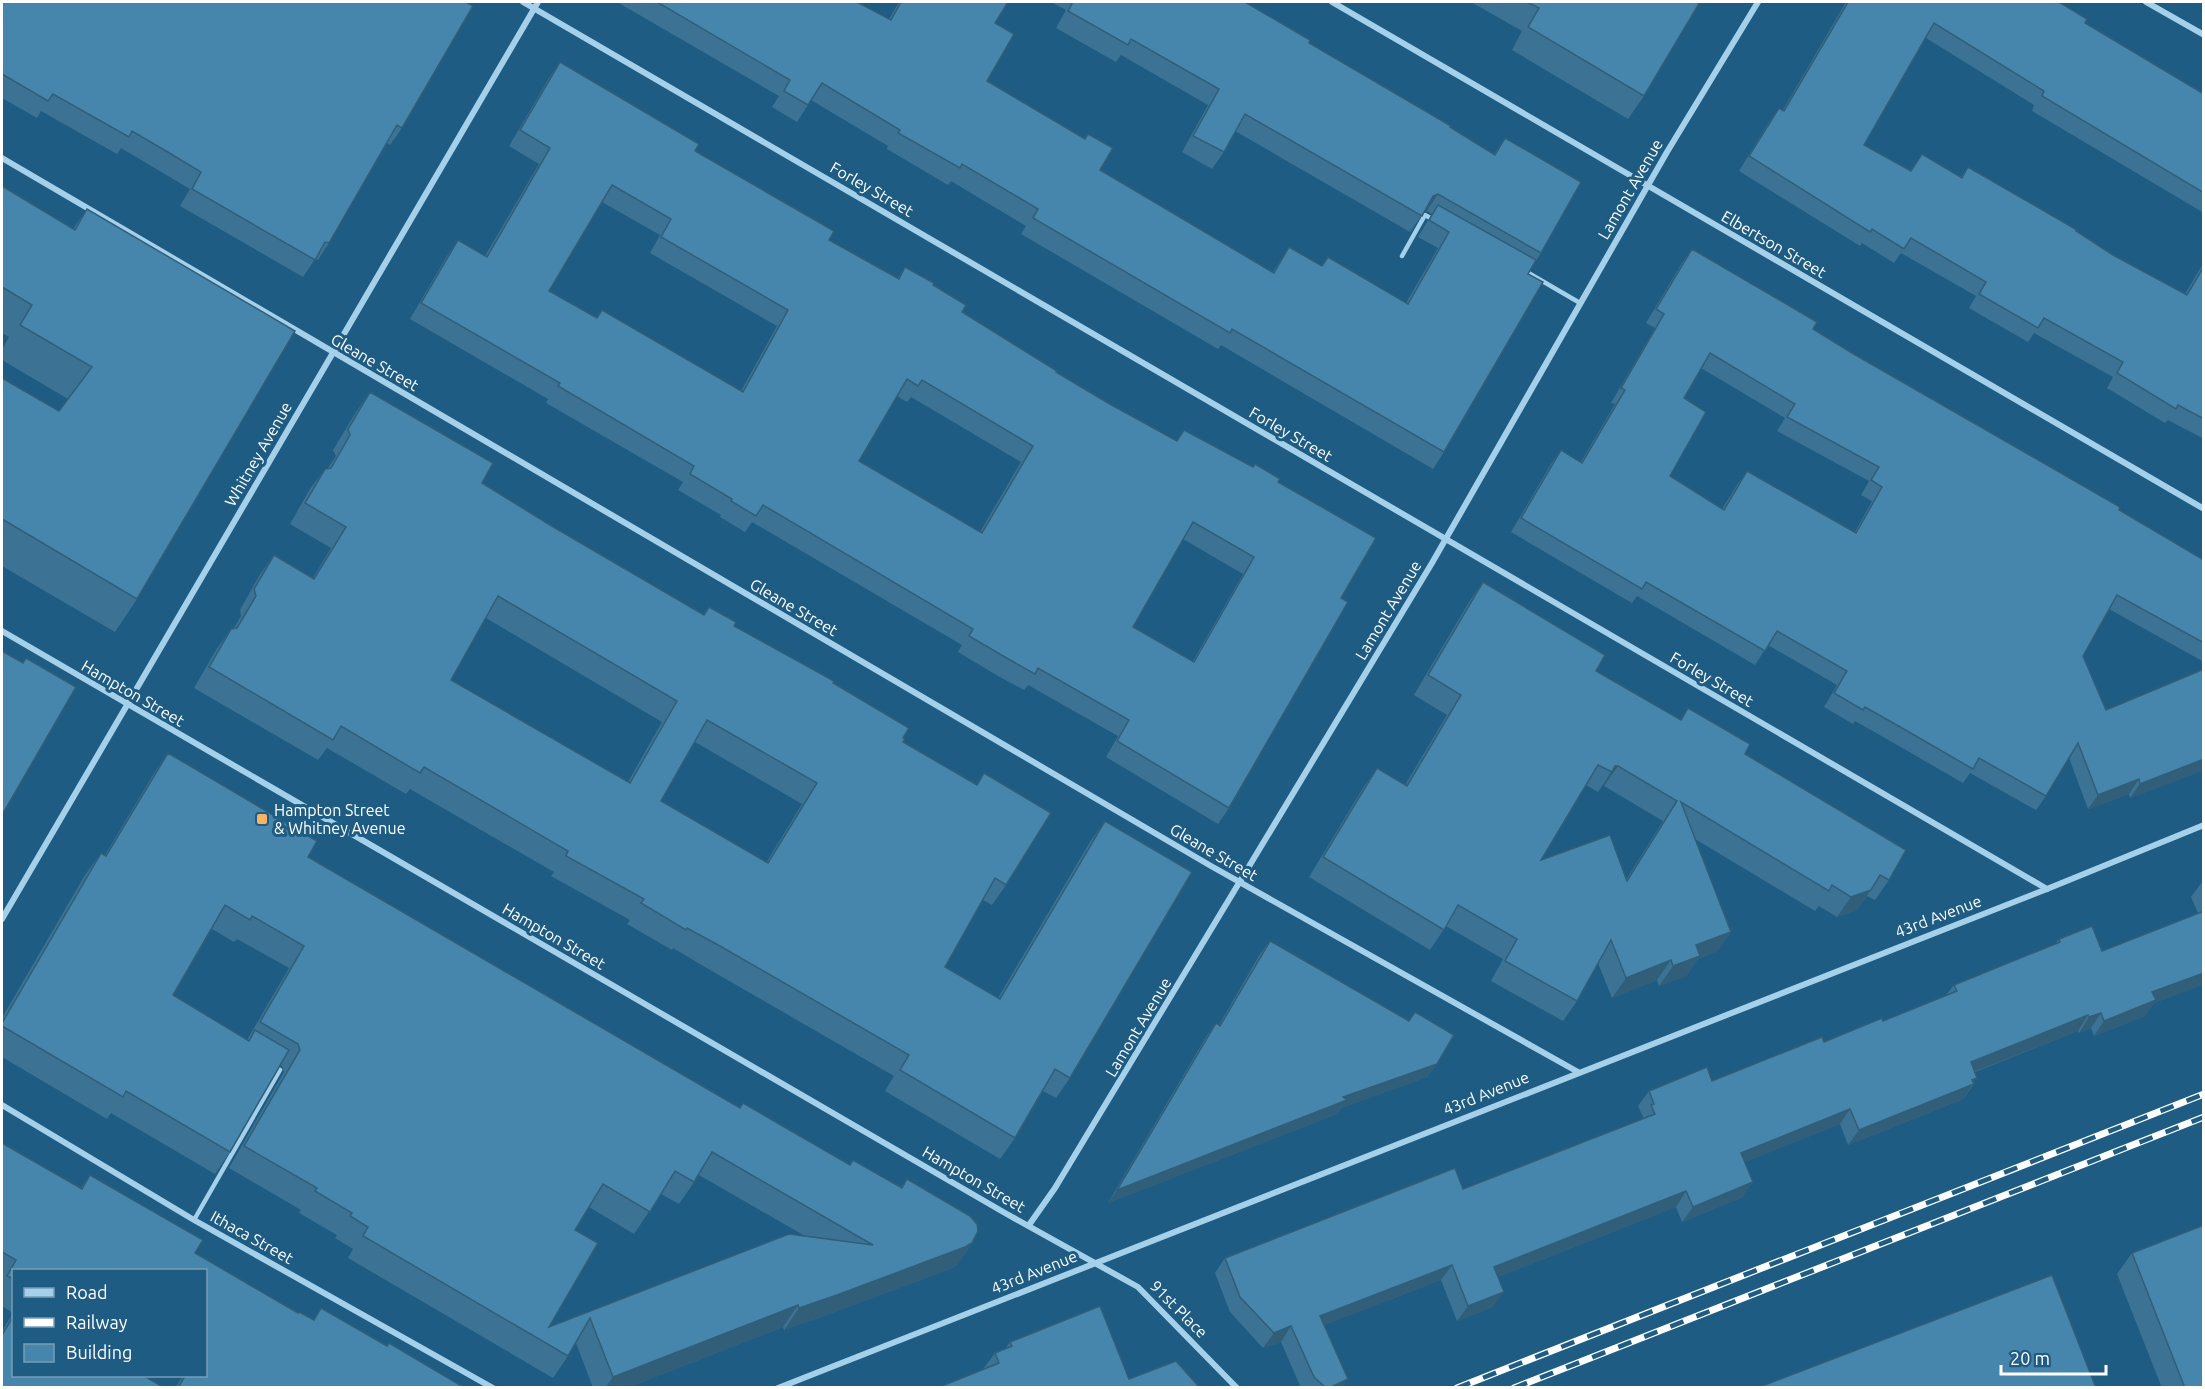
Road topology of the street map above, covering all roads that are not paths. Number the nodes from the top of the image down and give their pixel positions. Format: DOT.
graph roads {
  1 [pos="523,2"];
  2 [pos="1332,2"];
  3 [pos="1758,2"];
  4 [pos="2146,2"];
  5 [pos="536,5"];
  6 [pos="2204,35"];
  7 [pos="2,158"];
  8 [pos="1647,186"];
  9 [pos="1435,220"];
  10 [pos="1402,256"];
  11 [pos="1523,270"];
  12 [pos="1580,303"];
  13 [pos="333,353"];
  14 [pos="2204,509"];
  15 [pos="1446,540"];
  16 [pos="2,632"];
  17 [pos="127,705"];
  18 [pos="2204,825"];
  19 [pos="1239,882"];
  20 [pos="2047,889"];
  21 [pos="2,919"];
  22 [pos="270,1064"];
  23 [pos="1578,1072"];
  24 [pos="2,1105"];
  25 [pos="194,1220"];
  26 [pos="1029,1225"];
  27 [pos="1093,1263"];
  28 [pos="493,1388"];
  29 [pos="778,1388"];
  30 [pos="1237,1388"];
  1 -- 5 [label="street, Forley Street"];
  2 -- 8 [label="street, Elbertson Street"];
  3 -- 8 [label="street, Lamont Avenue"];
  4 -- 6 [label="street"];
  5 -- 13 [label="street, Whitney Avenue"];
  5 -- 15 [label="street, Forley Street"];
  7 -- 13 [label="street, Gleane Street"];
  8 -- 12 [label="street, Lamont Avenue"];
  8 -- 14 [label="street, Elbertson Street"];
  9 -- 10 [label="lane"];
  11 -- 12 [label="lane"];
  12 -- 15 [label="street, Lamont Avenue"];
  13 -- 17 [label="street, Whitney Avenue"];
  13 -- 19 [label="street, Gleane Street"];
  15 -- 19 [label="street, Lamont Avenue"];
  15 -- 20 [label="street, Forley Street"];
  16 -- 17 [label="street, Hampton Street"];
  17 -- 21 [label="street, Whitney Avenue"];
  17 -- 26 [label="street, Hampton Street"];
  18 -- 20 [label="street, 43rd Avenue"];
  19 -- 23 [label="street, Gleane Street"];
  19 -- 26 [label="street, Lamont Avenue"];
  20 -- 23 [label="street, 43rd Avenue"];
  22 -- 25 [label="lane"];
  23 -- 27 [label="street, 43rd Avenue"];
  24 -- 25 [label="street, Ithaca Street"];
  25 -- 28 [label="street, Ithaca Street"];
  26 -- 27 [label="street, Hampton Street"];
  27 -- 29 [label="street, 43rd Avenue"];
  27 -- 30 [label="street, 91st Place"];
}
